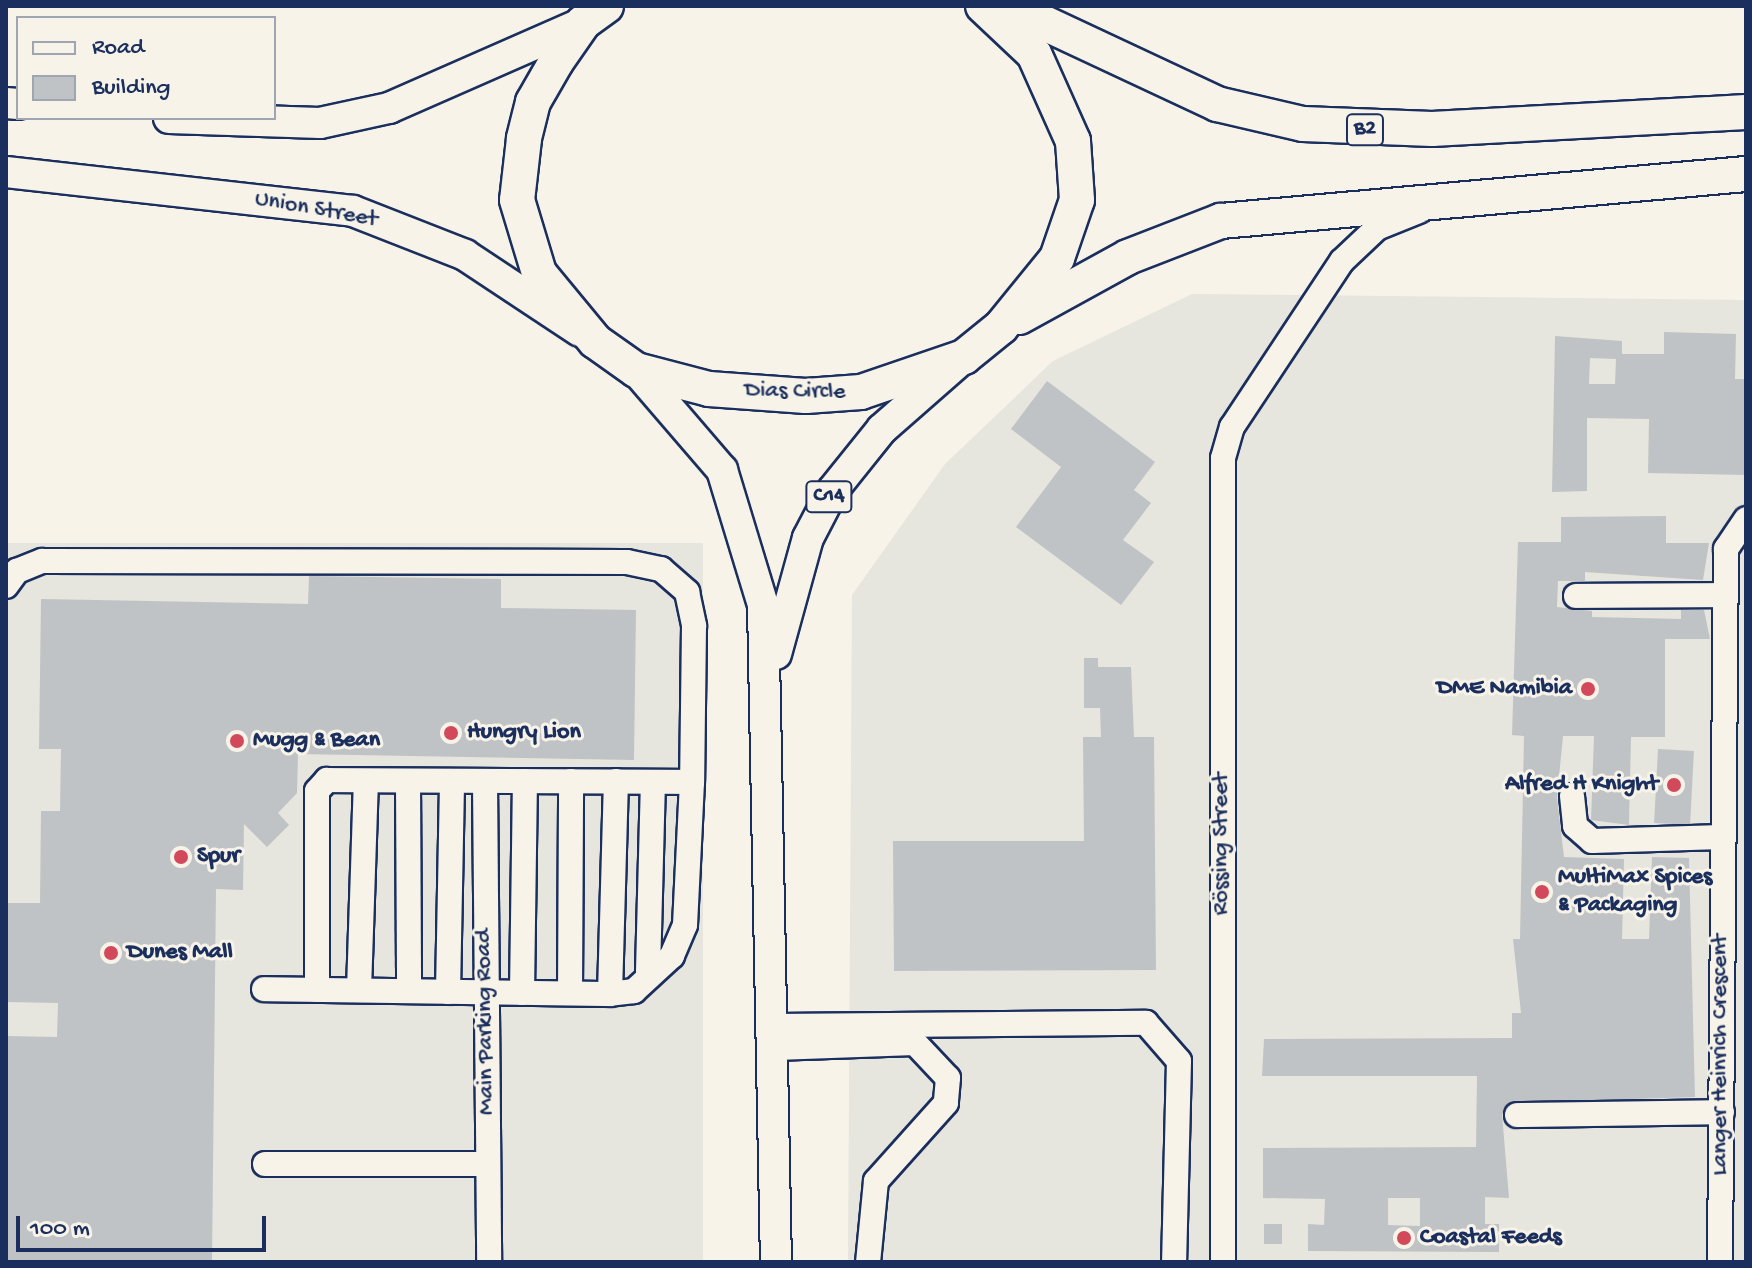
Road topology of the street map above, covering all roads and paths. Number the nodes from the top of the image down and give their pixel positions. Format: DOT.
graph roads {
  1 [pos="983,6"];
  2 [pos="1008,6"];
  3 [pos="594,14"];
  4 [pos="1746,112"];
  5 [pos="229,120"];
  6 [pos="6,172"];
  7 [pos="1746,174"];
  8 [pos="1469,196"];
  9 [pos="1001,327"];
  10 [pos="595,341"];
  11 [pos="964,357"];
  12 [pos="636,370"];
  13 [pos="1746,519"];
  14 [pos="6,586"];
  15 [pos="1725,595"];
  16 [pos="1576,596"];
  17 [pos="769,682"];
  18 [pos="366,781"];
  19 [pos="408,781"];
  20 [pos="452,781"];
  21 [pos="485,781"];
  22 [pos="525,781"];
  23 [pos="571,781"];
  24 [pos="616,781"];
  25 [pos="653,782"];
  26 [pos="692,782"];
  27 [pos="1572,796"];
  28 [pos="1722,837"];
  29 [pos="648,971"];
  30 [pos="264,989"];
  31 [pos="317,990"];
  32 [pos="359,990"];
  33 [pos="409,991"];
  34 [pos="448,992"];
  35 [pos="485,993"];
  36 [pos="522,993"];
  37 [pos="570,993"];
  38 [pos="610,994"];
  39 [pos="871,1032"];
  40 [pos="775,1037"];
  41 [pos="1722,1112"];
  42 [pos="1517,1115"];
  43 [pos="265,1164"];
  44 [pos="487,1164"];
  45 [pos="774,1222"];
  46 [pos="489,1262"];
  47 [pos="752,1262"];
  48 [pos="776,1262"];
  49 [pos="868,1262"];
  50 [pos="1174,1262"];
  51 [pos="1223,1262"];
  52 [pos="1720,1262"];
  1 -- 9 [label="highway, Dias Circle"];
  2 -- 4 [label="highway, B2"];
  3 -- 5 [label="main road"];
  3 -- 10 [label="highway, Dias Circle"];
  6 -- 10 [label="main road, Union Street"];
  7 -- 8 [label="highway"];
  8 -- 9 [label="highway"];
  8 -- 51 [label="street, Rössing Street"];
  9 -- 11 [label="highway, Dias Circle"];
  10 -- 12 [label="highway, Dias Circle"];
  11 -- 12 [label="highway, Dias Circle"];
  11 -- 17 [label="main road, C14"];
  12 -- 17 [label="main road, C14"];
  13 -- 15 [label="street, Langer Heinrich Crescent"];
  14 -- 26 [label="street"];
  15 -- 16 [label="street"];
  15 -- 28 [label="street, Langer Heinrich Crescent"];
  17 -- 40 [label="main road, C14"];
  18 -- 19 [label="street"];
  18 -- 31 [label="street"];
  18 -- 32 [label="street"];
  19 -- 20 [label="street"];
  19 -- 33 [label="street"];
  20 -- 21 [label="street"];
  20 -- 34 [label="street"];
  21 -- 22 [label="street"];
  21 -- 35 [label="street, Main Parking Road"];
  22 -- 23 [label="street"];
  22 -- 36 [label="street"];
  23 -- 24 [label="street"];
  23 -- 37 [label="street"];
  24 -- 25 [label="street"];
  24 -- 38 [label="street"];
  25 -- 26 [label="street"];
  25 -- 29 [label="street"];
  26 -- 29 [label="street"];
  27 -- 28 [label="street"];
  28 -- 41 [label="street, Langer Heinrich Crescent"];
  29 -- 38 [label="street"];
  30 -- 31 [label="street"];
  31 -- 32 [label="street"];
  32 -- 33 [label="street"];
  33 -- 34 [label="street"];
  34 -- 35 [label="street"];
  35 -- 36 [label="street"];
  35 -- 44 [label="street, Main Parking Road"];
  36 -- 37 [label="street"];
  37 -- 38 [label="street"];
  39 -- 40 [label="street"];
  39 -- 49 [label="street"];
  39 -- 50 [label="street"];
  40 -- 45 [label="main road, C14"];
  41 -- 42 [label="street"];
  41 -- 52 [label="street, Langer Heinrich Crescent"];
  43 -- 44 [label="street"];
  44 -- 46 [label="street, Main Parking Road"];
  45 -- 47 [label="main road"];
  45 -- 48 [label="main road, C14"];
}
